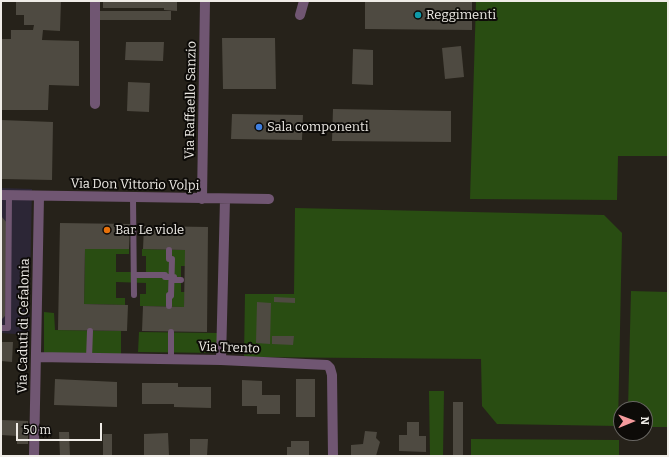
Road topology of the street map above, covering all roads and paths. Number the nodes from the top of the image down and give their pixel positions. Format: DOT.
graph roads {
  1 [pos="96,1"];
  2 [pos="205,1"];
  3 [pos="304,1"];
  4 [pos="300,15"];
  5 [pos="94,104"];
  6 [pos="5,196"];
  7 [pos="39,197"];
  8 [pos="134,198"];
  9 [pos="202,199"];
  10 [pos="225,199"];
  11 [pos="269,199"];
  12 [pos="169,250"];
  13 [pos="134,275"];
  14 [pos="172,277"];
  15 [pos="181,280"];
  16 [pos="134,295"];
  17 [pos="169,306"];
  18 [pos="1,328"];
  19 [pos="90,331"];
  20 [pos="171,332"];
  21 [pos="37,357"];
  22 [pos="89,358"];
  23 [pos="171,359"];
  24 [pos="221,360"];
  25 [pos="34,456"];
  26 [pos="333,456"];
  1 -- 5 [label="street"];
  2 -- 9 [label="street, Via Raffaello Sanzio"];
  3 -- 4 [label="street"];
  6 -- 7 [label="street, Via Don Vittorio Volpi"];
  6 -- 18 [label="lane"];
  7 -- 8 [label="street, Via Don Vittorio Volpi"];
  7 -- 21 [label="street, Via Caduti di Cefalonia"];
  8 -- 9 [label="street, Via Don Vittorio Volpi"];
  8 -- 13 [label="lane"];
  9 -- 10 [label="street, Via Don Vittorio Volpi"];
  10 -- 11 [label="street, Via Don Vittorio Volpi"];
  10 -- 24 [label="street"];
  12 -- 14 [label="lane"];
  13 -- 14 [label="lane"];
  13 -- 16 [label="lane"];
  14 -- 15 [label="lane"];
  14 -- 17 [label="lane"];
  19 -- 22 [label="lane"];
  20 -- 23 [label="lane"];
  21 -- 22 [label="street, Via Trento"];
  21 -- 25 [label="street, Via Caduti di Cefalonia"];
  22 -- 23 [label="street, Via Trento"];
  23 -- 24 [label="street, Via Trento"];
  24 -- 26 [label="street, Via Trento"];
}
